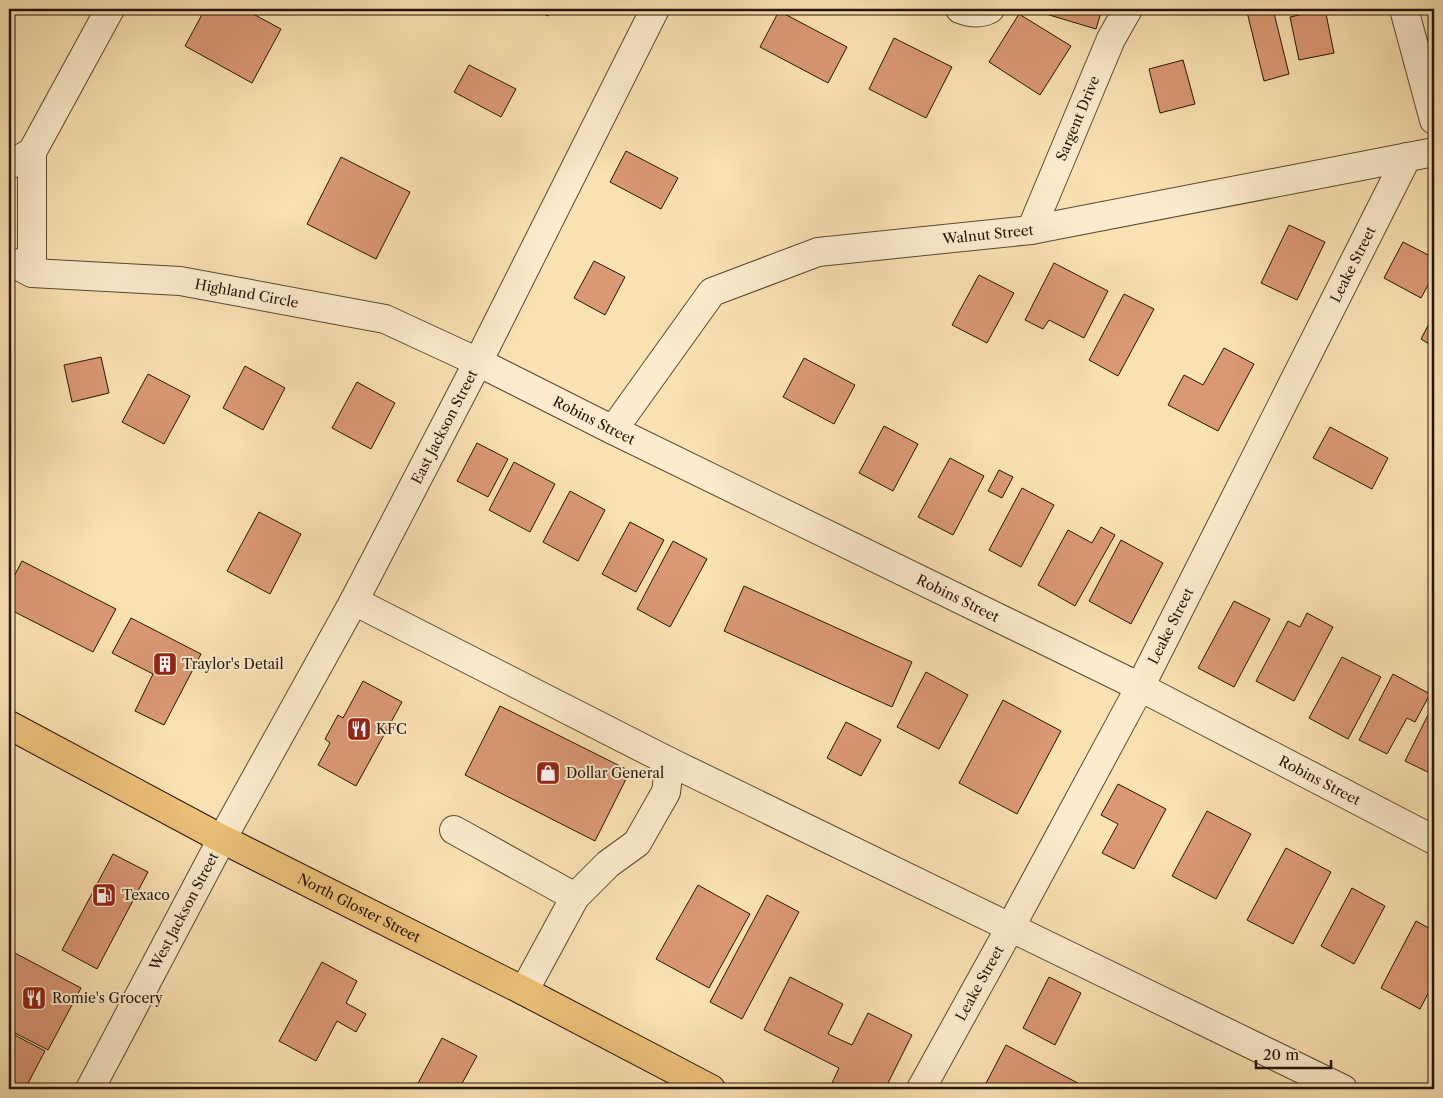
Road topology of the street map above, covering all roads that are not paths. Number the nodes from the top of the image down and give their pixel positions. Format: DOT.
graph roads {
  1 [pos="110,9"];
  2 [pos="655,9"];
  3 [pos="960,9"];
  4 [pos="990,9"];
  5 [pos="1128,9"];
  6 [pos="1404,9"];
  7 [pos="1434,120"];
  8 [pos="32,152"];
  9 [pos="1434,152"];
  10 [pos="1407,157"];
  11 [pos="9,165"];
  12 [pos="1031,230"];
  13 [pos="20,267"];
  14 [pos="478,362"];
  15 [pos="613,430"];
  16 [pos="354,601"];
  17 [pos="1140,687"];
  18 [pos="9,725"];
  19 [pos="670,762"];
  20 [pos="454,830"];
  21 [pos="222,839"];
  22 [pos="1434,840"];
  23 [pos="575,897"];
  24 [pos="1010,928"];
  25 [pos="524,991"];
  26 [pos="92,1088"];
  27 [pos="712,1089"];
  28 [pos="922,1089"];
  29 [pos="1342,1089"];
  1 -- 8 [label="street"];
  2 -- 14 [label="street, East Jackson Street"];
  3 -- 4 [label="street"];
  5 -- 12 [label="street, Sargent Drive"];
  6 -- 7 [label="street"];
  8 -- 11 [label="street"];
  8 -- 13 [label="street"];
  9 -- 10 [label="street, Walnut Street"];
  10 -- 12 [label="street, Walnut Street"];
  10 -- 17 [label="street, Leake Street"];
  12 -- 15 [label="street, Walnut Street"];
  13 -- 14 [label="street, Highland Circle"];
  14 -- 15 [label="street, Robins Street"];
  14 -- 16 [label="street, East Jackson Street"];
  15 -- 17 [label="street, Robins Street"];
  16 -- 19 [label="street"];
  16 -- 21 [label="street, East Jackson Street"];
  17 -- 22 [label="street, Robins Street"];
  17 -- 24 [label="street, Leake Street"];
  18 -- 21 [label="main road, North Gloster Street"];
  19 -- 23 [label="street"];
  19 -- 24 [label="street"];
  20 -- 23 [label="street"];
  21 -- 25 [label="main road, North Gloster Street"];
  21 -- 26 [label="street, West Jackson Street"];
  23 -- 25 [label="street"];
  24 -- 28 [label="street, Leake Street"];
  24 -- 29 [label="street"];
  25 -- 27 [label="main road, North Gloster Street"];
}
